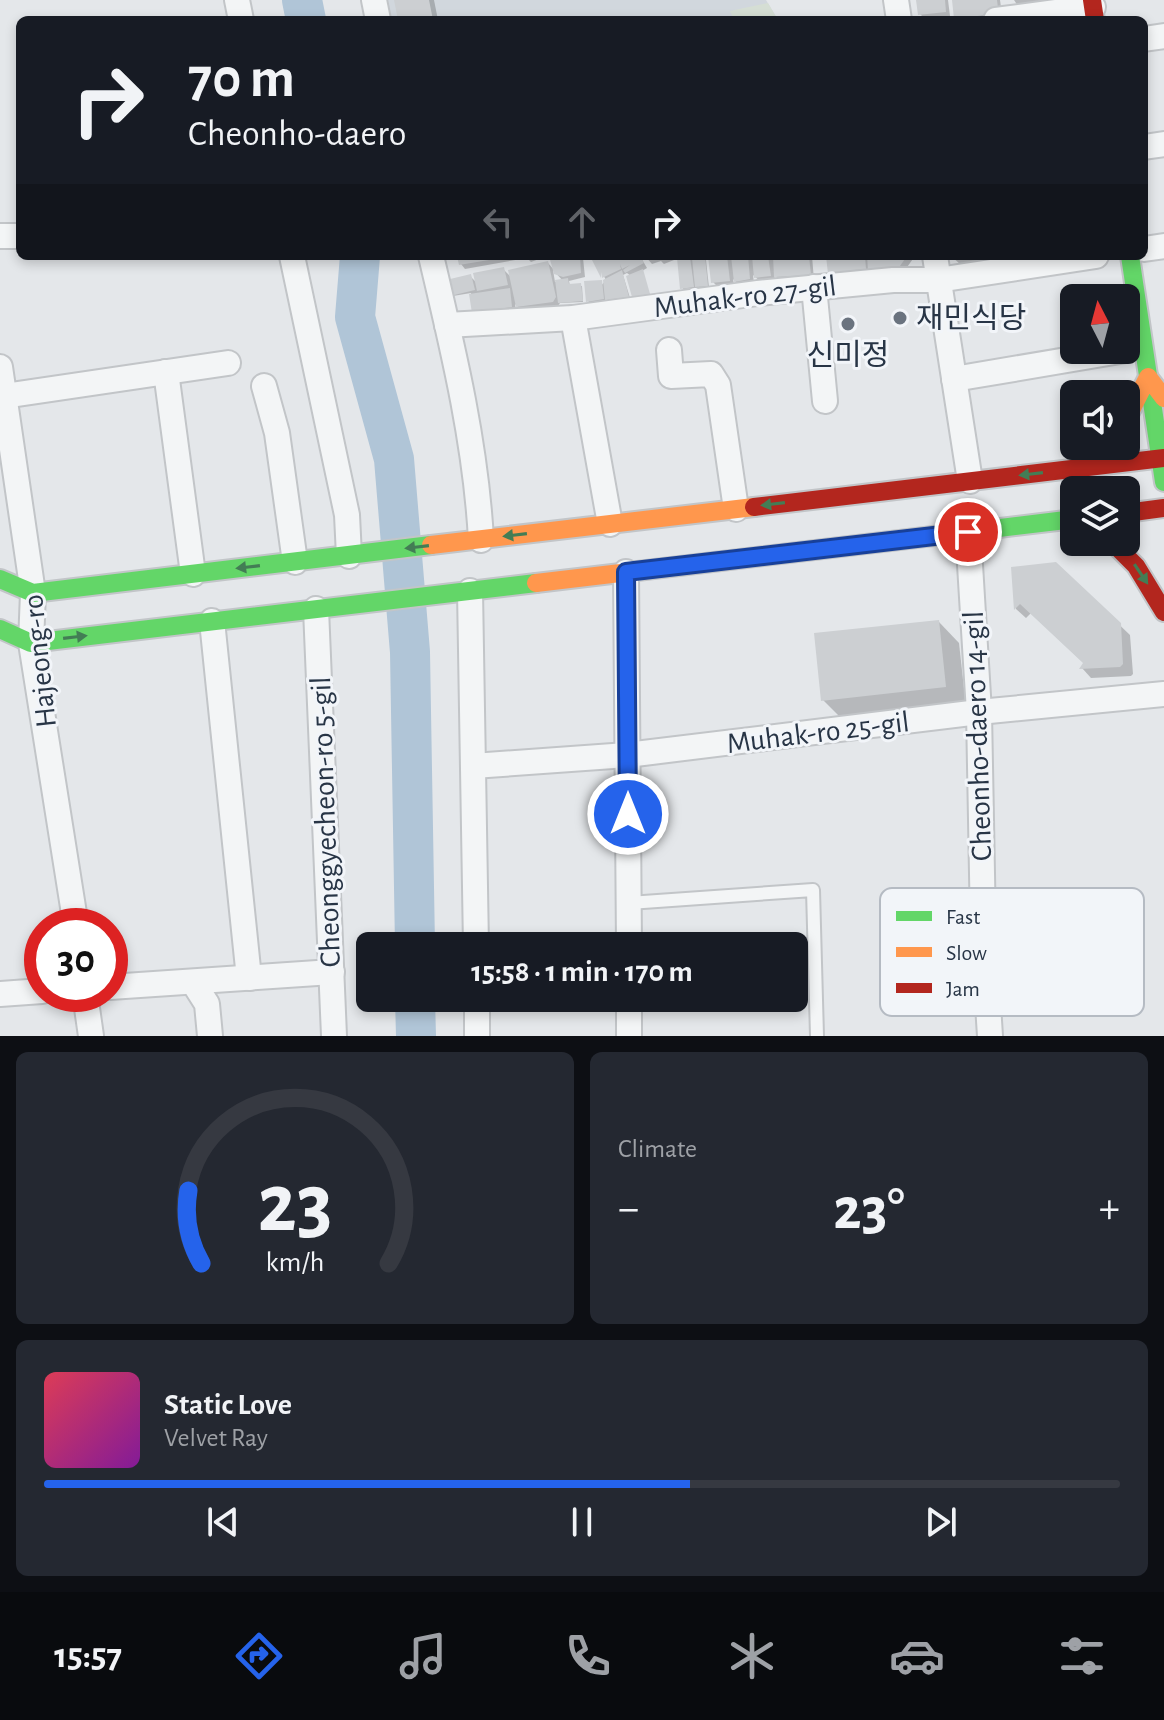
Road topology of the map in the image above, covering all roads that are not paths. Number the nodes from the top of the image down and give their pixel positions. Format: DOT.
graph roads {
  1 [pos="1093,9"];
  2 [pos="1033,16"];
  3 [pos="293,260"];
  4 [pos="432,260"];
  5 [pos="1042,260"];
  6 [pos="1130,260"];
  7 [pos="937,268"];
  8 [pos="1133,284"];
  9 [pos="814,287"];
  10 [pos="573,318"];
  11 [pos="447,325"];
  12 [pos="1140,348"];
  13 [pos="669,350"];
  14 [pos="1060,361"];
  15 [pos="228,363"];
  16 [pos="0,367"];
  17 [pos="166,372"];
  18 [pos="1148,377"];
  19 [pos="954,379"];
  20 [pos="264,386"];
  21 [pos="1140,393"];
  22 [pos="4,396"];
  23 [pos="1164,398"];
  24 [pos="825,401"];
  25 [pos="1162,458"];
  26 [pos="1095,460"];
  27 [pos="1089,467"];
  28 [pos="970,481"];
  29 [pos="1164,482"];
  30 [pos="1164,508"];
  31 [pos="736,509"];
  32 [pos="1140,511"];
  33 [pos="1060,521"];
  34 [pos="610,524"];
  35 [pos="968,532"];
  36 [pos="481,540"];
  37 [pos="351,556"];
  38 [pos="1126,556"];
  39 [pos="295,562"];
  40 [pos="626,572"];
  41 [pos="193,574"];
  42 [pos="0,579"];
  43 [pos="470,591"];
  44 [pos="33,593"];
  45 [pos="316,609"];
  46 [pos="1164,612"];
  47 [pos="212,621"];
  48 [pos="0,629"];
  49 [pos="31,643"];
  50 [pos="1164,694"];
  51 [pos="979,712"];
  52 [pos="627,755"];
  53 [pos="473,766"];
  54 [pos="982,888"];
  55 [pos="629,903"];
  56 [pos="74,908"];
  57 [pos="476,932"];
  58 [pos="629,932"];
  59 [pos="332,972"];
  60 [pos="249,978"];
  61 [pos="193,982"];
  62 [pos="128,986"];
  63 [pos="24,992"];
  64 [pos="0,994"];
  65 [pos="88,1012"];
  66 [pos="477,1012"];
  67 [pos="629,1012"];
  68 [pos="989,1016"];
  69 [pos="91,1036"];
  70 [pos="210,1036"];
  71 [pos="334,1036"];
  72 [pos="477,1036"];
  73 [pos="629,1036"];
  74 [pos="817,1036"];
  75 [pos="990,1036"];
  1 -- 2 [label="street"];
  3 -- 37 [label="street"];
  4 -- 11 [label="street"];
  5 -- 7 [label="street, Muhak-ro 27-gil"];
  6 -- 8 [label="main road"];
  7 -- 9 [label="street, Muhak-ro 27-gil"];
  7 -- 19 [label="street"];
  9 -- 10 [label="street, Muhak-ro 27-gil"];
  9 -- 24 [label="street"];
  10 -- 11 [label="street, Muhak-ro 27-gil"];
  10 -- 34 [label="street"];
  11 -- 36 [label="street"];
  12 -- 18 [label="main road"];
  13 -- 31 [label="street"];
  14 -- 19 [label="street"];
  15 -- 17 [label="street"];
  16 -- 22 [label="street, Hajeong-ro"];
  17 -- 22 [label="street"];
  17 -- 41 [label="street"];
  18 -- 21 [label="main road"];
  18 -- 23 [label="main road"];
  18 -- 25 [label="main road"];
  19 -- 28 [label="street"];
  20 -- 39 [label="street"];
  22 -- 44 [label="street, Hajeong-ro"];
  25 -- 27 [label="main road"];
  25 -- 29 [label="main road"];
  26 -- 27 [label="main road"];
  27 -- 28 [label="main road, one-way"];
  28 -- 31 [label="main road, one-way"];
  30 -- 32 [label="main road"];
  31 -- 34 [label="main road"];
  33 -- 35 [label="main road"];
  34 -- 36 [label="main road, one-way"];
  35 -- 40 [label="main road"];
  35 -- 51 [label="street, Cheonho-daero 14-gil"];
  36 -- 37 [label="main road, one-way"];
  37 -- 39 [label="main road"];
  38 -- 46 [label="main road, one-way"];
  39 -- 41 [label="main road, one-way"];
  40 -- 43 [label="main road"];
  40 -- 52 [label="street"];
  41 -- 44 [label="main road"];
  42 -- 44 [label="main road"];
  43 -- 45 [label="main road"];
  43 -- 53 [label="street"];
  44 -- 49 [label="street, Hajeong-ro"];
  45 -- 47 [label="main road"];
  45 -- 59 [label="street, Cheonggyecheon-ro 5-gil"];
  49 -- 47 [label="main road, one-way"];
  47 -- 60 [label="street"];
  48 -- 49 [label="main road"];
  49 -- 56 [label="street, Hajeong-ro"];
  50 -- 51 [label="street, Muhak-ro 25-gil"];
  51 -- 52 [label="street, Muhak-ro 25-gil"];
  51 -- 54 [label="street, Cheonho-daero 14-gil"];
  52 -- 53 [label="street, Muhak-ro 25-gil"];
  52 -- 55 [label="street"];
  53 -- 57 [label="street"];
  55 -- 58 [label="street"];
  55 -- 74 [label="lane"];
  59 -- 60 [label="street"];
  59 -- 71 [label="street, Cheonggyecheon-ro 5-gil"];
  60 -- 61 [label="street"];
  61 -- 62 [label="street"];
  61 -- 70 [label="street"];
  63 -- 64 [label="street"];
  65 -- 69 [label="street"];
  66 -- 72 [label="street"];
  67 -- 73 [label="street"];
  68 -- 75 [label="street, Cheonho-daero 14-gil"];
}
